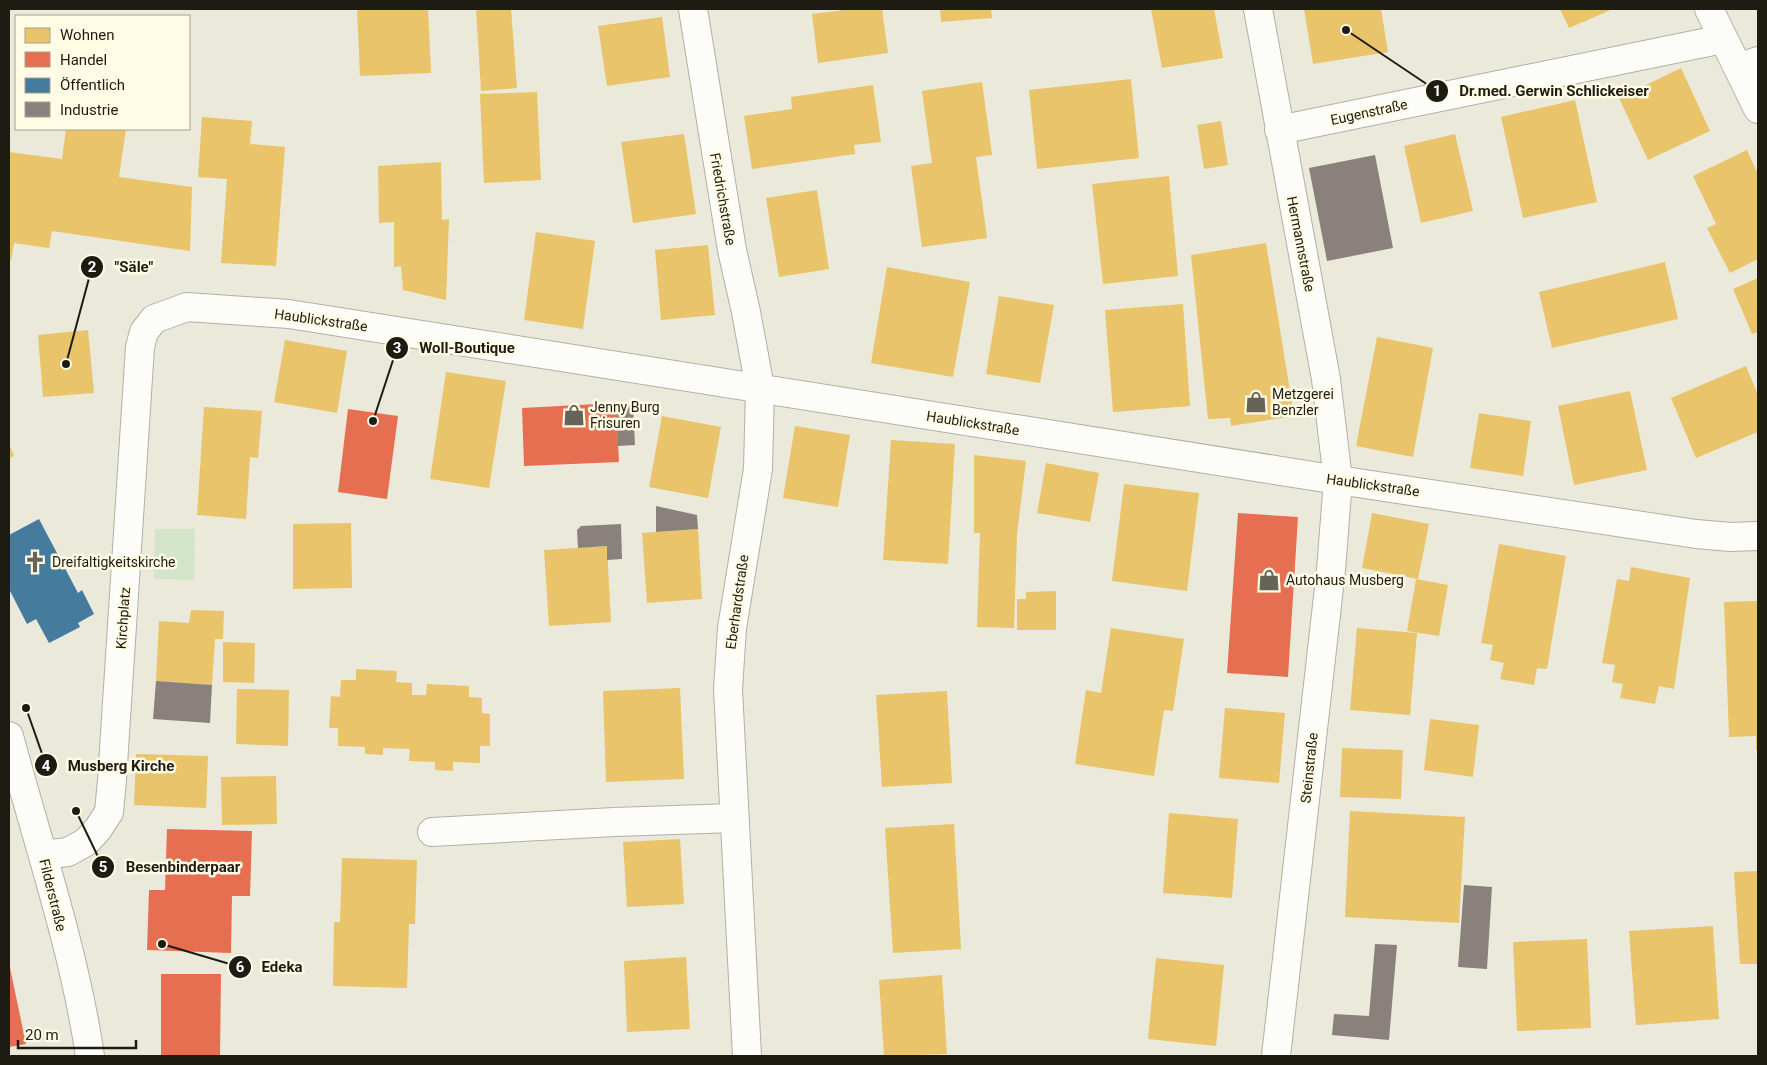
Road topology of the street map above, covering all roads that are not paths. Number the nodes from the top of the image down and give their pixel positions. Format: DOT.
graph roads {
  1 [pos="692,9"];
  2 [pos="1258,9"];
  3 [pos="1709,9"];
  4 [pos="1722,39"];
  5 [pos="1748,64"];
  6 [pos="1758,109"];
  7 [pos="1279,130"];
  8 [pos="187,307"];
  9 [pos="760,388"];
  10 [pos="1338,480"];
  11 [pos="1758,536"];
  12 [pos="9,736"];
  13 [pos="19,814"];
  14 [pos="734,818"];
  15 [pos="432,832"];
  16 [pos="43,855"];
  17 [pos="90,1056"];
  18 [pos="747,1056"];
  19 [pos="1276,1056"];
  1 -- 9 [label="street, Friedrichstraße"];
  2 -- 7 [label="street, Hermannstraße"];
  3 -- 4 [label="street"];
  4 -- 5 [label="street"];
  4 -- 7 [label="street, Eugenstraße"];
  5 -- 6 [label="street"];
  7 -- 10 [label="street, Hermannstraße"];
  8 -- 9 [label="street, Haublickstraße"];
  8 -- 16 [label="street, Kirchplatz"];
  9 -- 10 [label="street, Haublickstraße"];
  9 -- 14 [label="street, Eberhardstraße"];
  10 -- 11 [label="street, Haublickstraße"];
  10 -- 19 [label="street, Steinstraße"];
  12 -- 13 [label="street, Filderstraße"];
  13 -- 16 [label="street, Filderstraße"];
  14 -- 15 [label="street"];
  14 -- 18 [label="street, Eberhardstraße"];
  16 -- 17 [label="street, Filderstraße"];
}
